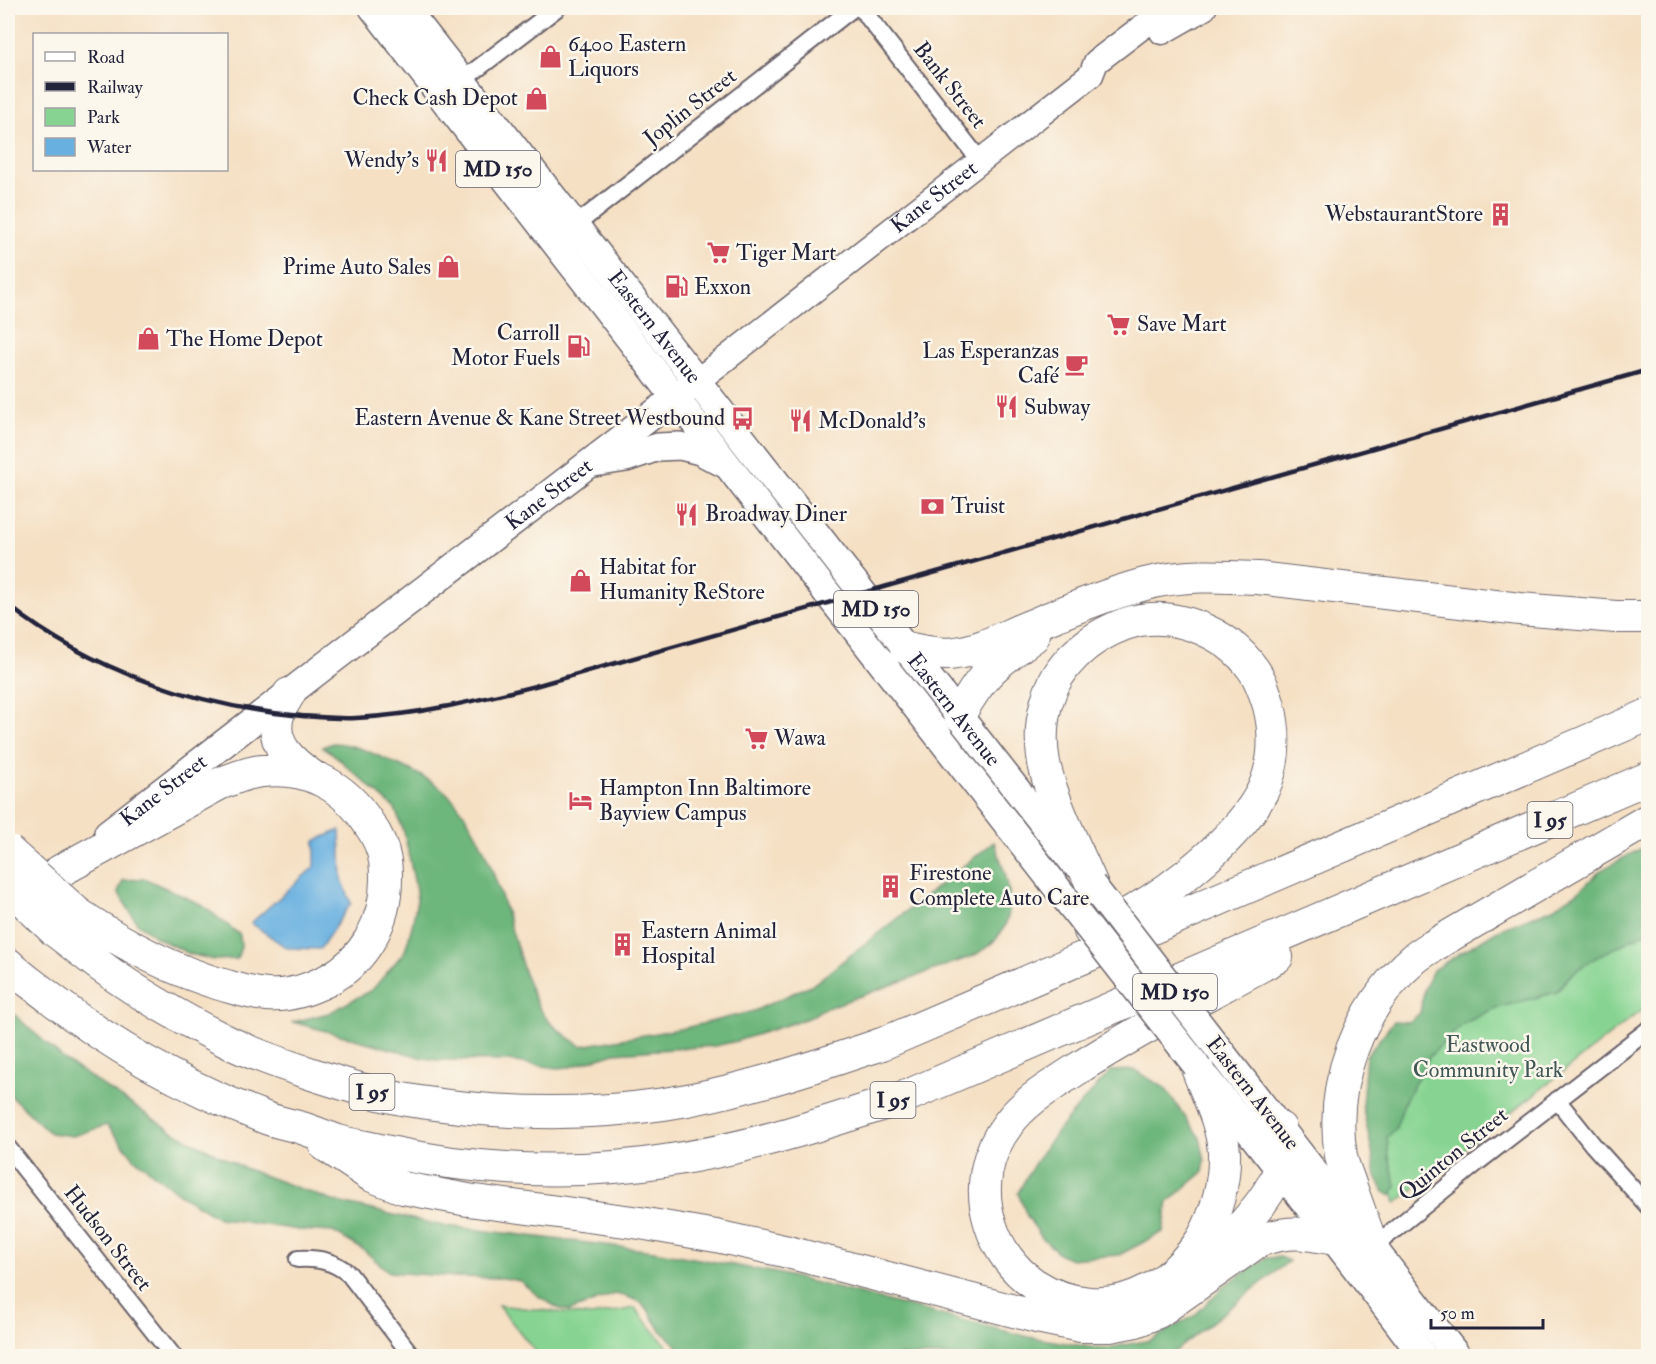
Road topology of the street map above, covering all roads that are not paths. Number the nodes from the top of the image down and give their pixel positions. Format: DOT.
graph roads {
  1 [pos="373,8"];
  2 [pos="405,8"];
  3 [pos="558,8"];
  4 [pos="853,8"];
  5 [pos="861,8"];
  6 [pos="1174,8"];
  7 [pos="1204,8"];
  8 [pos="1091,75"];
  9 [pos="462,80"];
  10 [pos="441,96"];
  11 [pos="981,162"];
  12 [pos="565,233"];
  13 [pos="697,381"];
  14 [pos="675,398"];
  15 [pos="590,464"];
  16 [pos="728,466"];
  17 [pos="1070,610"];
  18 [pos="1648,617"];
  19 [pos="906,648"];
  20 [pos="289,693"];
  21 [pos="1648,715"];
  22 [pos="947,724"];
  23 [pos="312,776"];
  24 [pos="1648,778"];
  25 [pos="1648,820"];
  26 [pos="8,851"];
  27 [pos="1452,863"];
  28 [pos="60,871"];
  29 [pos="8,886"];
  30 [pos="1078,891"];
  31 [pos="8,911"];
  32 [pos="66,922"];
  33 [pos="9,965"];
  34 [pos="1648,1030"];
  35 [pos="1209,1059"];
  36 [pos="728,1091"];
  37 [pos="1557,1100"];
  38 [pos="300,1127"];
  39 [pos="1280,1128"];
  40 [pos="8,1148"];
  41 [pos="1280,1168"];
  42 [pos="1648,1206"];
  43 [pos="1335,1239"];
  44 [pos="1373,1247"];
  45 [pos="298,1259"];
  46 [pos="1179,1297"];
  47 [pos="173,1356"];
  48 [pos="412,1356"];
  49 [pos="1423,1356"];
  50 [pos="1457,1356"];
  1 -- 10 [label="main road, Eastern Avenue / MD 150"];
  2 -- 9 [label="main road, Eastern Avenue / MD 150"];
  3 -- 9 [label="street"];
  4 -- 12 [label="street, Joplin Street"];
  5 -- 11 [label="street, Bank Street"];
  6 -- 8 [label="main road, Kane Street"];
  7 -- 8 [label="main road, Kane Street"];
  8 -- 11 [label="main road, Kane Street"];
  9 -- 10 [label="street"];
  9 -- 12 [label="main road, Eastern Avenue / MD 150"];
  10 -- 12 [label="main road, Eastern Avenue / MD 150"];
  11 -- 13 [label="main road, Kane Street"];
  12 -- 13 [label="main road, Eastern Avenue / MD 150"];
  12 -- 14 [label="main road, Eastern Avenue / MD 150"];
  13 -- 14 [label="main road, Kane Street"];
  13 -- 19 [label="main road, Eastern Avenue / MD 150"];
  14 -- 15 [label="main road, Kane Street"];
  14 -- 16 [label="main road, Eastern Avenue / MD 150"];
  15 -- 16 [label="main road"];
  15 -- 20 [label="main road, Kane Street"];
  16 -- 22 [label="main road, Eastern Avenue / MD 150"];
  17 -- 18 [label="highway"];
  17 -- 19 [label="highway"];
  17 -- 22 [label="highway"];
  19 -- 22 [label="main road, Eastern Avenue / MD 150"];
  20 -- 23 [label="highway"];
  20 -- 28 [label="main road, Kane Street"];
  21 -- 36 [label="highway, I 95"];
  22 -- 30 [label="main road, Eastern Avenue / MD 150"];
  23 -- 28 [label="highway"];
  23 -- 32 [label="highway"];
  24 -- 27 [label="highway, I 95"];
  25 -- 44 [label="highway"];
  26 -- 32 [label="highway, bridge"];
  27 -- 35 [label="highway"];
  27 -- 38 [label="highway, I 95"];
  28 -- 31 [label="main road, Kane Street"];
  29 -- 32 [label="highway, I 95, bridge"];
  30 -- 35 [label="main road, Eastern Avenue / MD 150, bridge"];
  30 -- 36 [label="highway"];
  32 -- 36 [label="highway, I 95"];
  33 -- 38 [label="highway, I 95"];
  34 -- 37 [label="street, Quinton Street"];
  35 -- 39 [label="main road, Eastern Avenue / MD 150"];
  35 -- 41 [label="main road, Eastern Avenue / MD 150"];
  37 -- 42 [label="street"];
  37 -- 44 [label="street, Quinton Street"];
  38 -- 46 [label="highway"];
  39 -- 41 [label="highway"];
  39 -- 44 [label="main road, Eastern Avenue / MD 150"];
  40 -- 47 [label="street, Hudson Street"];
  41 -- 43 [label="main road, Eastern Avenue / MD 150"];
  41 -- 46 [label="highway"];
  43 -- 46 [label="highway"];
  43 -- 49 [label="main road, Eastern Avenue / MD 150"];
  44 -- 50 [label="main road, Eastern Avenue / MD 150"];
  45 -- 48 [label="street"];
}
